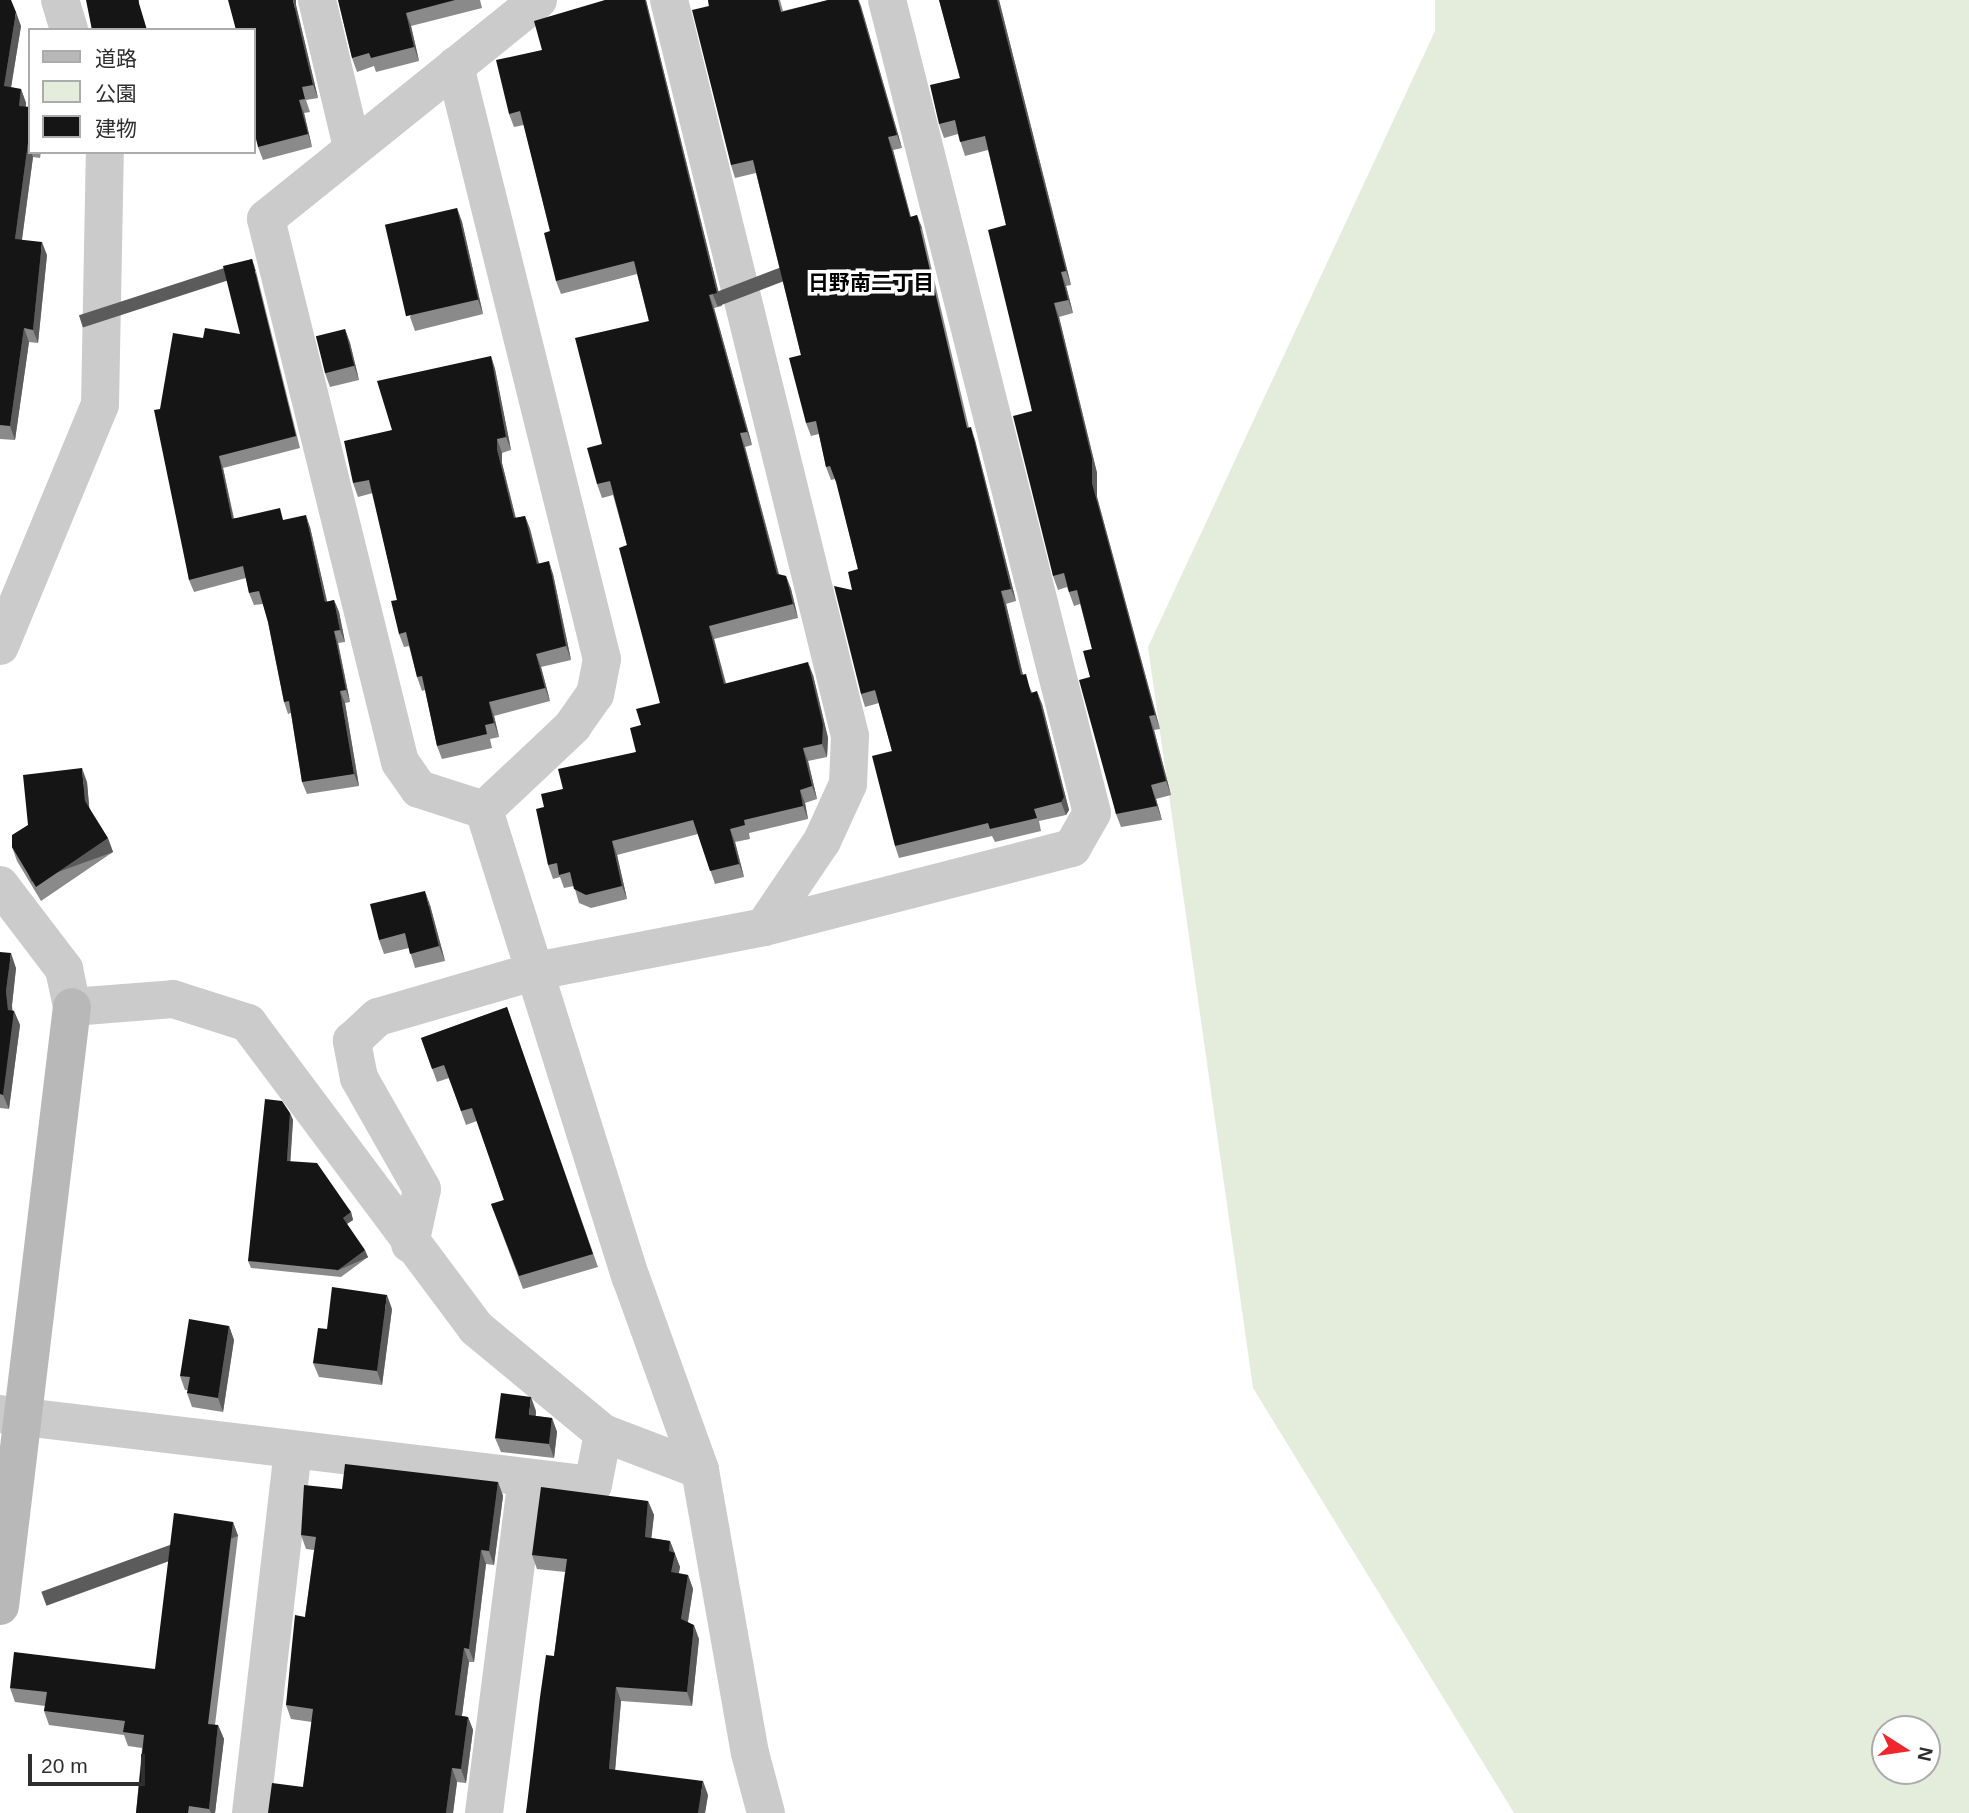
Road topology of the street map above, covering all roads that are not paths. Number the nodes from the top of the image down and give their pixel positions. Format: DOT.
graph roads {
  1 [pos="60,0"];
  2 [pos="317,0"];
  3 [pos="538,0"];
  4 [pos="669,0"];
  5 [pos="887,0"];
  6 [pos="68,28"];
  7 [pos="455,66"];
  8 [pos="352,147"];
  9 [pos="105,154"];
  10 [pos="0,646"];
  11 [pos="484,810"];
  12 [pos="0,886"];
  13 [pos="764,927"];
  14 [pos="536,971"];
  15 [pos="72,1007"];
  16 [pos="410,1244"];
  17 [pos="11,1415"];
  18 [pos="603,1433"];
  19 [pos="293,1451"];
  20 [pos="700,1470"];
  21 [pos="527,1479"];
  22 [pos="0,1606"];
  23 [pos="251,1813"];
  24 [pos="484,1813"];
  25 [pos="766,1813"];
  1 -- 6 [label="street"];
  2 -- 8 [label="street"];
  3 -- 7 [label="street"];
  4 -- 13 [label="street"];
  5 -- 13 [label="street"];
  7 -- 8 [label="street"];
  7 -- 11 [label="street"];
  8 -- 11 [label="street"];
  9 -- 10 [label="street"];
  11 -- 14 [label="street"];
  12 -- 15 [label="street"];
  13 -- 14 [label="street"];
  14 -- 16 [label="street"];
  14 -- 20 [label="street"];
  15 -- 16 [label="street"];
  15 -- 17 [label="street"];
  16 -- 18 [label="street"];
  17 -- 19 [label="street"];
  17 -- 22 [label="street"];
  18 -- 20 [label="street"];
  18 -- 21 [label="street"];
  19 -- 21 [label="street"];
  19 -- 23 [label="street"];
  20 -- 25 [label="street"];
  21 -- 24 [label="street"];
}
